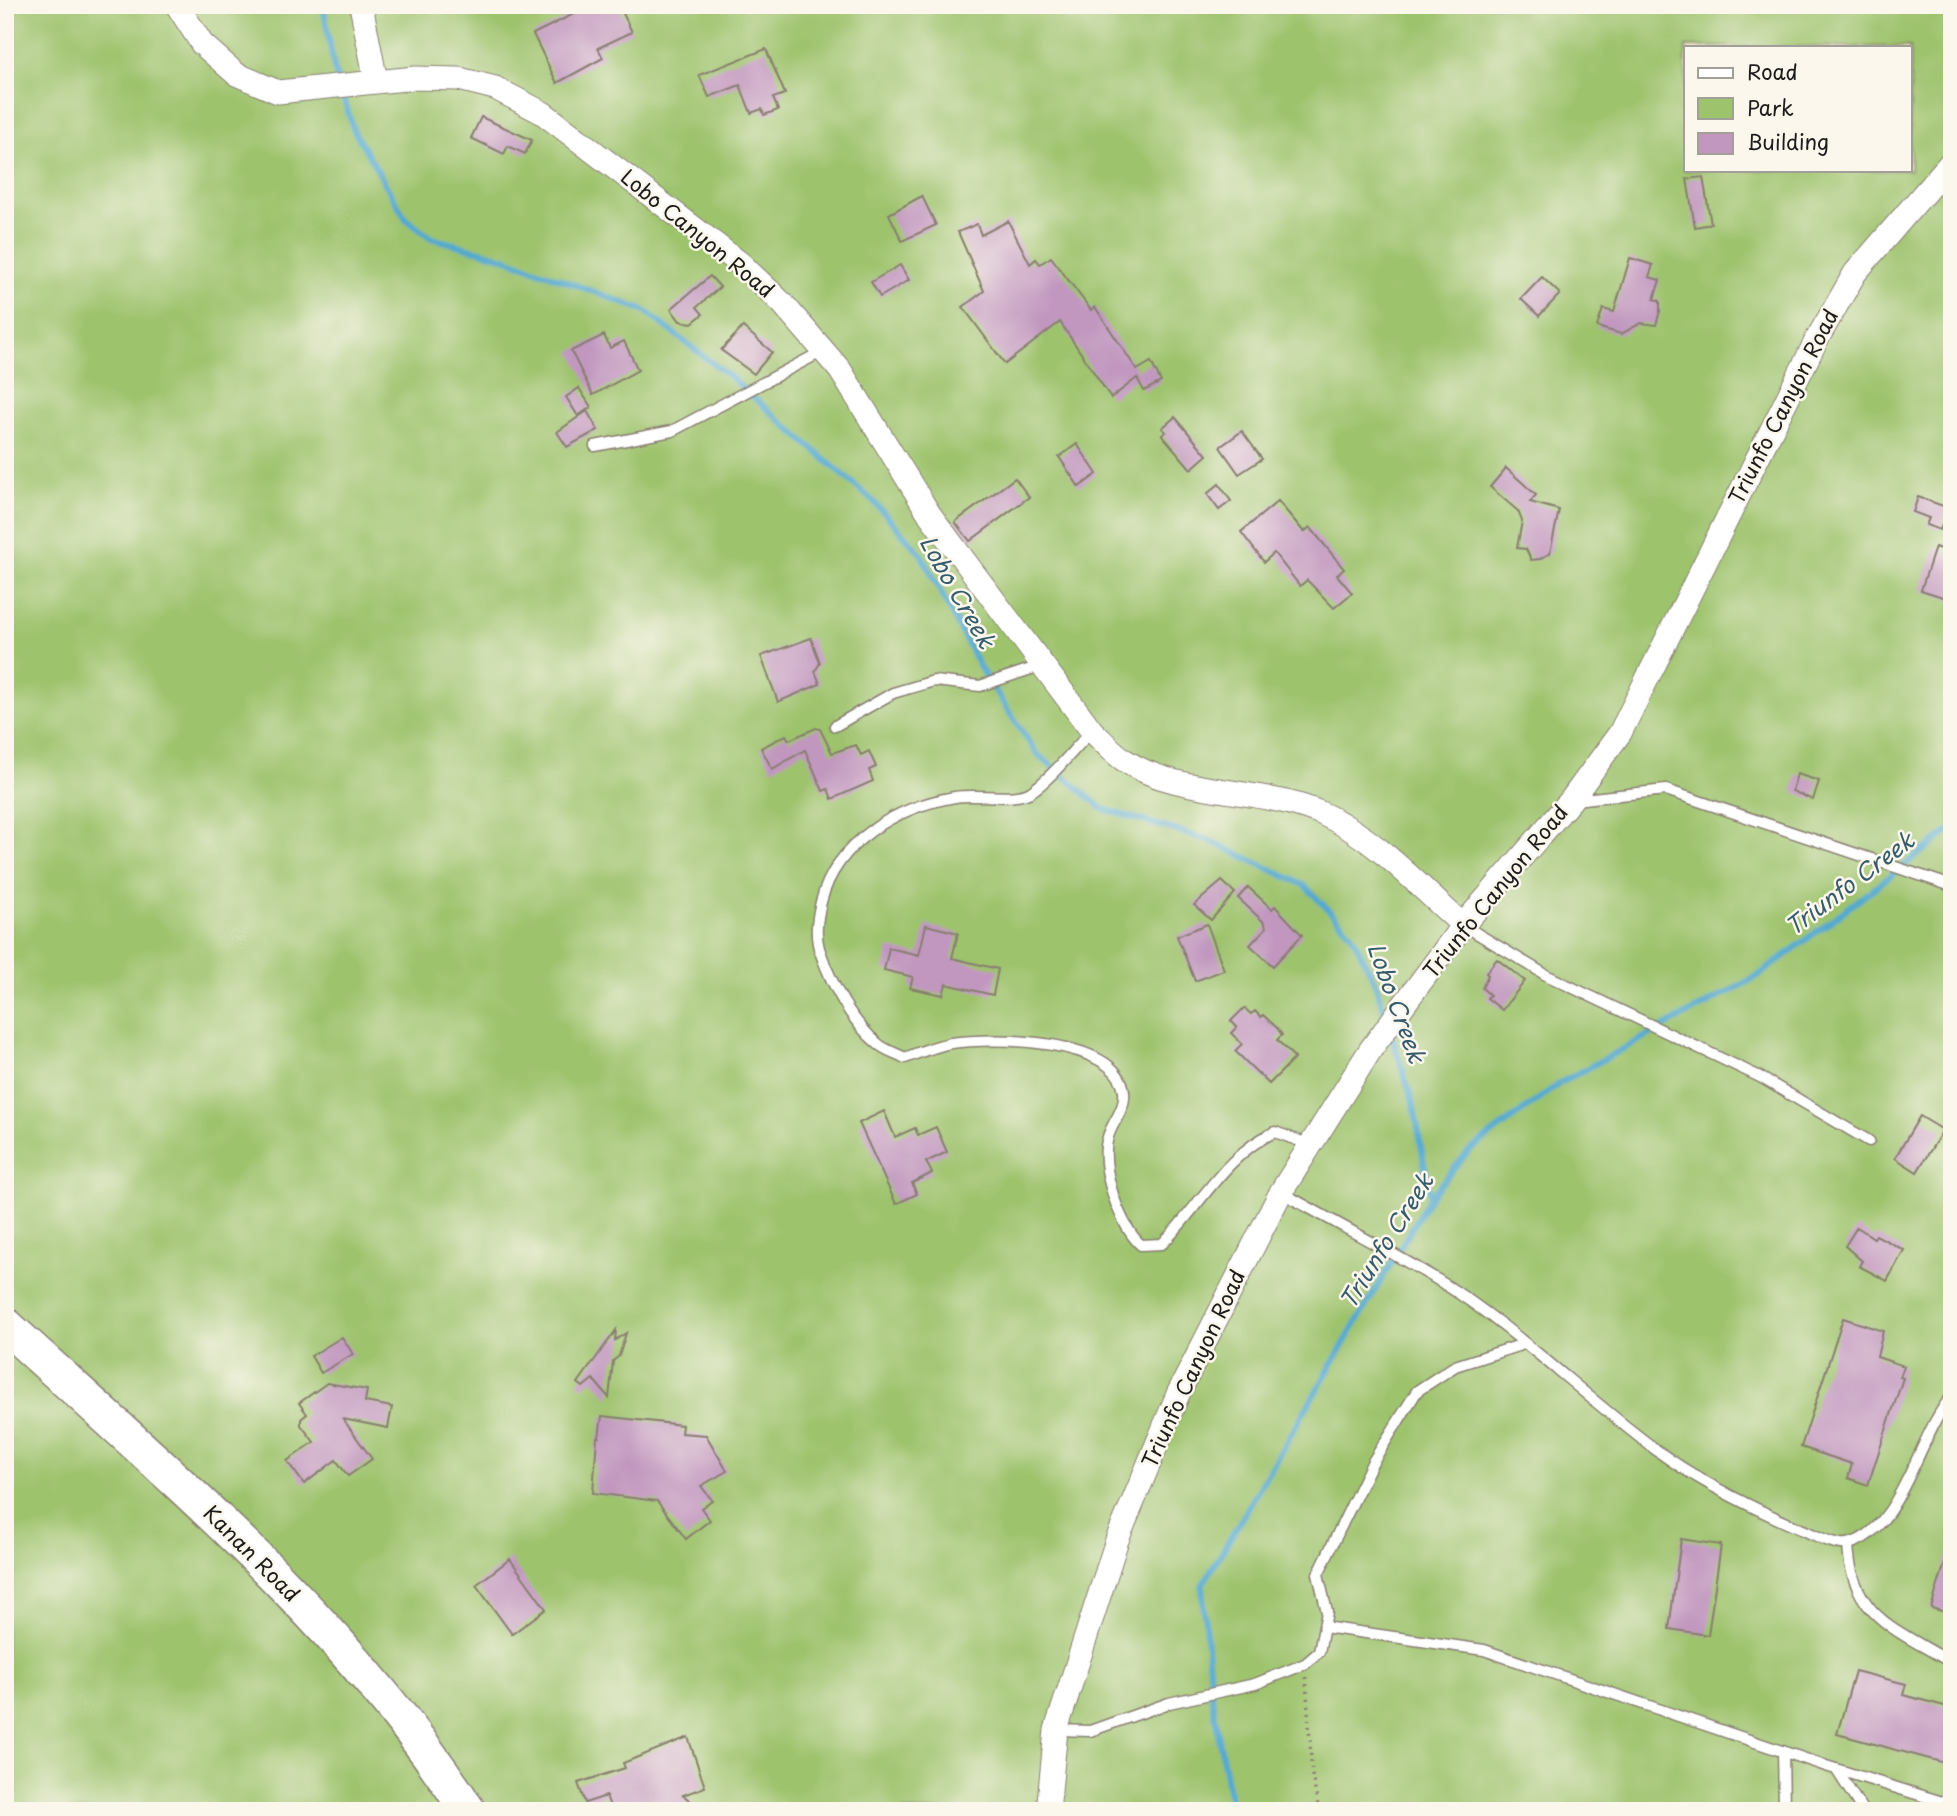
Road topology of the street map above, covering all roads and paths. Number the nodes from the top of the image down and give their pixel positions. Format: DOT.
graph roads {
  1 [pos="177,5"];
  2 [pos="361,5"];
  3 [pos="370,82"];
  4 [pos="1952,161"];
  5 [pos="823,351"];
  6 [pos="595,446"];
  7 [pos="1043,665"];
  8 [pos="835,726"];
  9 [pos="1092,731"];
  10 [pos="1571,800"];
  11 [pos="1952,886"];
  12 [pos="1464,925"];
  13 [pos="1869,1141"];
  14 [pos="1308,1144"];
  15 [pos="1281,1192"];
  16 [pos="5,1325"];
  17 [pos="1524,1344"];
  18 [pos="1952,1396"];
  19 [pos="1847,1544"];
  20 [pos="1324,1627"];
  21 [pos="1952,1663"];
  22 [pos="1306,1664"];
  23 [pos="1056,1730"];
  24 [pos="1783,1751"];
  25 [pos="1836,1769"];
  26 [pos="1952,1805"];
  27 [pos="1784,1806"];
  28 [pos="468,1811"];
  29 [pos="1048,1811"];
  30 [pos="1319,1811"];
  31 [pos="1863,1811"];
  1 -- 3 [label="street, Lobo Canyon Road"];
  2 -- 3 [label="street"];
  3 -- 5 [label="street, Lobo Canyon Road"];
  4 -- 10 [label="street, Triunfo Canyon Road"];
  5 -- 6 [label="lane"];
  5 -- 7 [label="street, Lobo Canyon Road"];
  7 -- 8 [label="lane"];
  7 -- 9 [label="street, Lobo Canyon Road"];
  9 -- 12 [label="street, Lobo Canyon Road"];
  9 -- 14 [label="lane"];
  10 -- 11 [label="lane"];
  10 -- 12 [label="street, Triunfo Canyon Road"];
  12 -- 13 [label="lane"];
  12 -- 14 [label="street, Triunfo Canyon Road"];
  14 -- 15 [label="street, Triunfo Canyon Road"];
  15 -- 17 [label="lane"];
  15 -- 23 [label="street, Triunfo Canyon Road"];
  16 -- 28 [label="main road, Kanan Road"];
  17 -- 19 [label="lane"];
  17 -- 20 [label="lane"];
  18 -- 19 [label="lane"];
  19 -- 21 [label="lane"];
  20 -- 22 [label="lane"];
  20 -- 24 [label="lane"];
  22 -- 23 [label="lane"];
  22 -- 30 [label="path"];
  23 -- 29 [label="street, Triunfo Canyon Road"];
  24 -- 25 [label="lane"];
  24 -- 27 [label="lane"];
  25 -- 26 [label="lane"];
  25 -- 31 [label="lane"];
}
